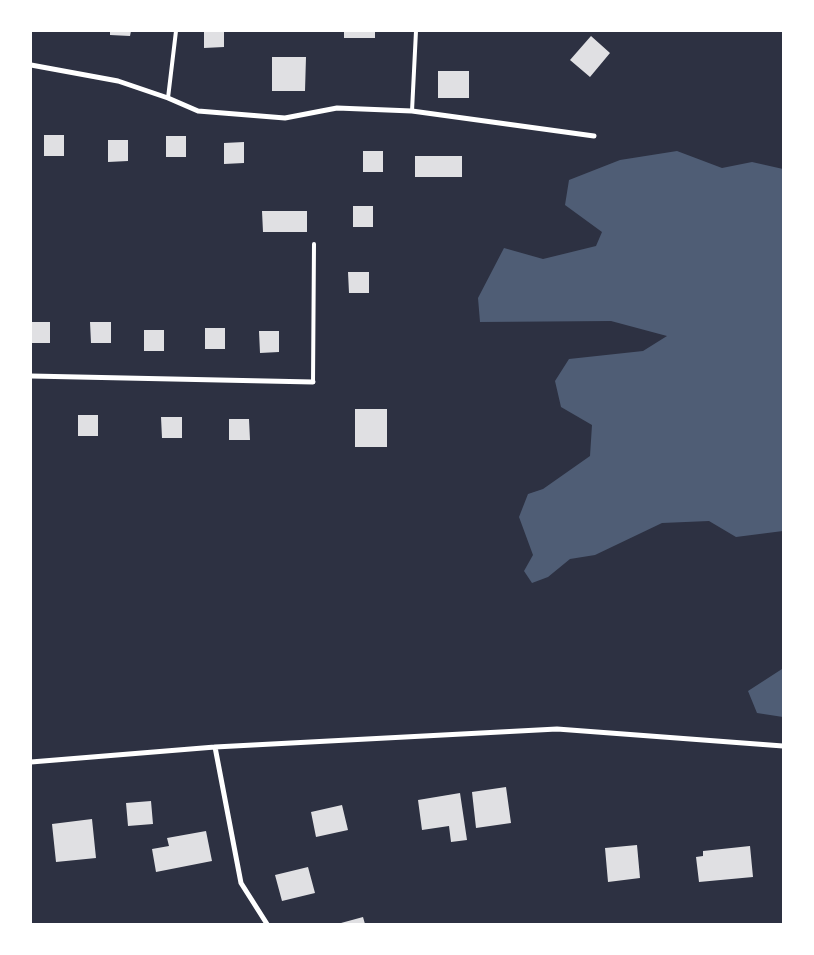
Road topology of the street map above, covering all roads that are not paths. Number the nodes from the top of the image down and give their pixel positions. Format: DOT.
graph roads {
  1 [pos="176,31"];
  2 [pos="416,31"];
  3 [pos="31,65"];
  4 [pos="168,98"];
  5 [pos="412,111"];
  6 [pos="594,136"];
  7 [pos="314,244"];
  8 [pos="31,376"];
  9 [pos="313,382"];
  10 [pos="783,746"];
  11 [pos="215,747"];
  12 [pos="31,762"];
  13 [pos="268,924"];
  1 -- 4 [label="lane"];
  2 -- 5 [label="lane"];
  3 -- 4 [label="street"];
  4 -- 5 [label="street"];
  5 -- 6 [label="street"];
  7 -- 9 [label="lane"];
  8 -- 9 [label="street"];
  10 -- 11 [label="street"];
  11 -- 12 [label="street"];
  11 -- 13 [label="street"];
}
